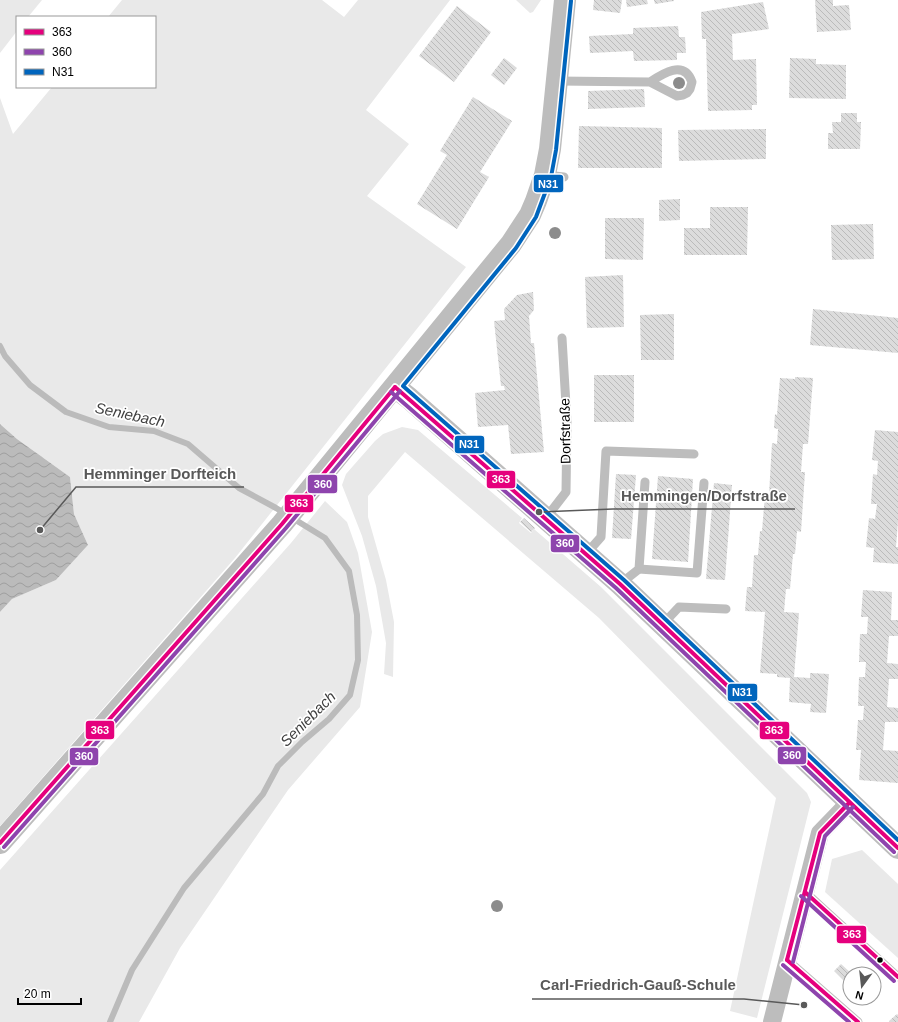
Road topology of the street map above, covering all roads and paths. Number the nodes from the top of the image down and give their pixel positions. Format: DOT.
graph roads {
  1 [pos="565,0"];
  2 [pos="557,81"];
  3 [pos="650,82"];
  4 [pos="562,338"];
  5 [pos="395,387"];
  6 [pos="694,454"];
  7 [pos="645,482"];
  8 [pos="704,483"];
  9 [pos="546,518"];
  10 [pos="586,554"];
  11 [pos="639,569"];
  12 [pos="620,584"];
  13 [pos="726,609"];
  14 [pos="663,624"];
  15 [pos="849,802"];
  16 [pos="0,843"];
  17 [pos="898,848"];
  18 [pos="805,892"];
  19 [pos="787,960"];
  20 [pos="898,977"];
  21 [pos="772,1022"];
  22 [pos="858,1022"];
  1 -- 2 [label="street"];
  2 -- 3 [label="lane"];
  2 -- 5 [label="street"];
  4 -- 9 [label="lane, Dorfstraße"];
  5 -- 9 [label="street"];
  5 -- 16 [label="street"];
  6 -- 10 [label="lane"];
  7 -- 11 [label="lane"];
  8 -- 11 [label="lane"];
  9 -- 10 [label="street"];
  10 -- 12 [label="street"];
  11 -- 12 [label="lane"];
  12 -- 14 [label="street"];
  13 -- 14 [label="lane"];
  14 -- 15 [label="street"];
  15 -- 17 [label="street"];
  15 -- 18 [label="street"];
  18 -- 19 [label="street"];
  18 -- 20 [label="lane"];
  19 -- 21 [label="street"];
  19 -- 22 [label="lane"];
}
